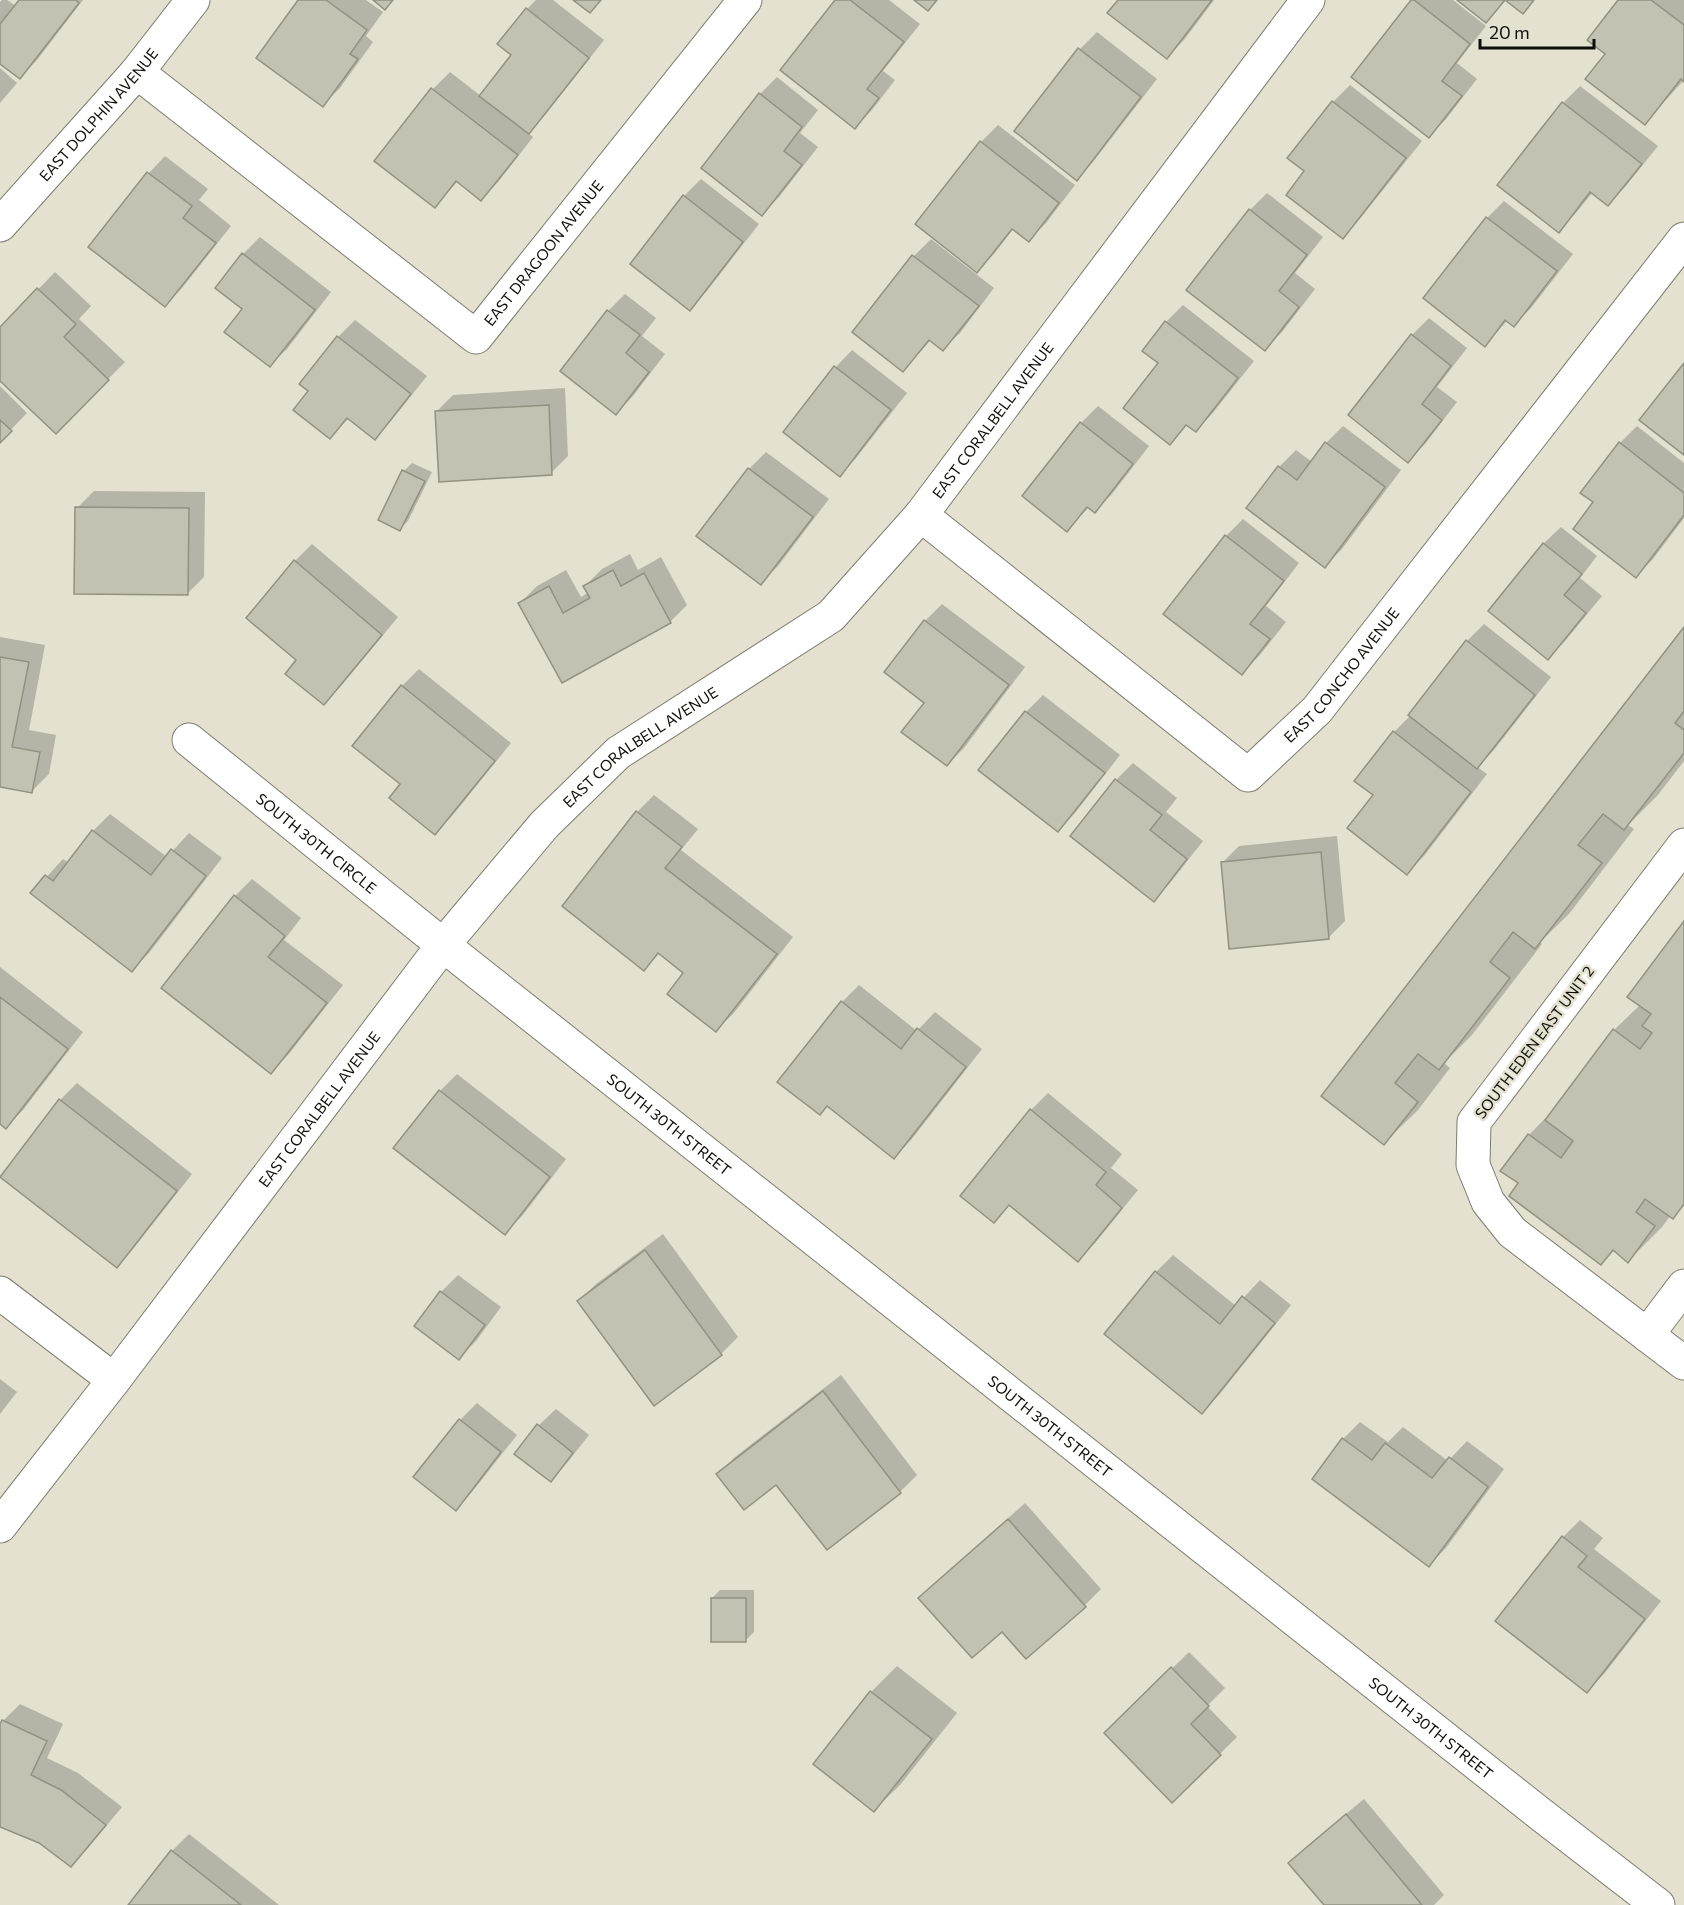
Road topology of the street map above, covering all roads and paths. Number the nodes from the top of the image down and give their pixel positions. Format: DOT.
graph roads {
  1 [pos="193,0"];
  2 [pos="745,0"];
  3 [pos="1308,0"];
  4 [pos="137,72"];
  5 [pos="0,225"];
  6 [pos="1684,240"];
  7 [pos="921,515"];
  8 [pos="189,740"];
  9 [pos="1684,845"];
  10 [pos="443,945"];
  11 [pos="1684,1286"];
  12 [pos="0,1293"];
  13 [pos="1647,1335"];
  14 [pos="1684,1363"];
  15 [pos="114,1380"];
  16 [pos="0,1526"];
  17 [pos="1658,1905"];
  1 -- 4 [label="street, EAST DOLPHIN AVENUE"];
  2 -- 4 [label="street, EAST DRAGOON AVENUE"];
  3 -- 7 [label="street, EAST CORALBELL AVENUE"];
  4 -- 5 [label="street, EAST DOLPHIN AVENUE"];
  6 -- 7 [label="street, EAST CONCHO AVENUE"];
  7 -- 10 [label="street, EAST CORALBELL AVENUE"];
  8 -- 10 [label="street, SOUTH 30TH CIRCLE"];
  9 -- 13 [label="street, SOUTH EDEN EAST UNIT 2"];
  10 -- 15 [label="street, EAST CORALBELL AVENUE"];
  10 -- 17 [label="street, SOUTH 30TH STREET"];
  11 -- 13 [label="street"];
  12 -- 15 [label="street"];
  13 -- 14 [label="street, SOUTH EDEN EAST UNIT 2"];
  15 -- 16 [label="street, EAST CORALBELL AVENUE"];
}
